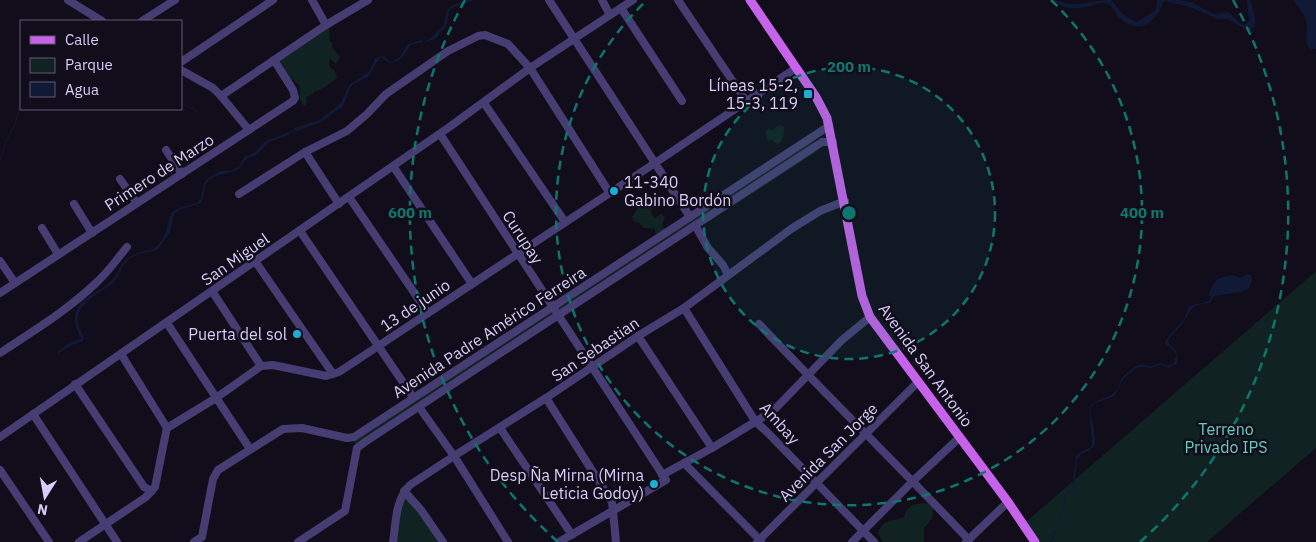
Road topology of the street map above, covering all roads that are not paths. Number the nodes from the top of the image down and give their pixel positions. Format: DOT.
graph roads {
  1 [pos="68,0"];
  2 [pos="175,0"];
  3 [pos="272,0"];
  4 [pos="312,0"];
  5 [pos="368,0"];
  6 [pos="549,0"];
  7 [pos="602,0"];
  8 [pos="633,0"];
  9 [pos="678,0"];
  10 [pos="750,0"];
  11 [pos="621,8"];
  12 [pos="610,15"];
  13 [pos="100,20"];
  14 [pos="144,20"];
  15 [pos="326,25"];
  16 [pos="575,39"];
  17 [pos="274,60"];
  18 [pos="182,61"];
  19 [pos="530,68"];
  20 [pos="796,68"];
  21 [pos="182,71"];
  22 [pos="221,96"];
  23 [pos="682,101"];
  24 [pos="746,101"];
  25 [pos="484,103"];
  26 [pos="829,126"];
  27 [pos="249,130"];
  28 [pos="440,134"];
  29 [pos="818,134"];
  30 [pos="822,142"];
  31 [pos="833,142"];
  32 [pos="166,150"];
  33 [pos="305,152"];
  34 [pos="655,163"];
  35 [pos="393,166"];
  36 [pos="182,174"];
  37 [pos="120,179"];
  38 [pos="609,192"];
  39 [pos="239,194"];
  40 [pos="349,197"];
  41 [pos="845,201"];
  42 [pos="137,203"];
  43 [pos="74,204"];
  44 [pos="339,204"];
  45 [pos="690,217"];
  46 [pos="565,222"];
  47 [pos="695,225"];
  48 [pos="42,228"];
  49 [pos="300,231"];
  50 [pos="92,233"];
  51 [pos="126,247"];
  52 [pos="58,254"];
  53 [pos="518,254"];
  54 [pos="0,261"];
  55 [pos="255,261"];
  56 [pos="728,275"];
  57 [pos="15,283"];
  58 [pos="472,284"];
  59 [pos="212,291"];
  60 [pos="0,293"];
  61 [pos="552,306"];
  62 [pos="684,308"];
  63 [pos="428,313"];
  64 [pos="558,315"];
  65 [pos="870,317"];
  66 [pos="167,323"];
  67 [pos="760,324"];
  68 [pos="638,336"];
  69 [pos="379,345"];
  70 [pos="0,353"];
  71 [pos="120,354"];
  72 [pos="262,366"];
  73 [pos="590,367"];
  74 [pos="333,374"];
  75 [pos="809,375"];
  76 [pos="918,382"];
  77 [pos="75,384"];
  78 [pos="414,397"];
  79 [pos="216,398"];
  80 [pos="546,398"];
  81 [pos="419,407"];
  82 [pos="33,414"];
  83 [pos="755,421"];
  84 [pos="167,428"];
  85 [pos="500,428"];
  86 [pos="864,434"];
  87 [pos="0,437"];
  88 [pos="960,437"];
  89 [pos="347,438"];
  90 [pos="357,448"];
  91 [pos="712,448"];
  92 [pos="250,449"];
  93 [pos="454,456"];
  94 [pos="684,463"];
  95 [pos="0,470"];
  96 [pos="664,477"];
  97 [pos="913,481"];
  98 [pos="816,482"];
  99 [pos="152,491"];
  100 [pos="404,491"];
  101 [pos="1008,502"];
  102 [pos="614,510"];
  103 [pos="105,525"];
  104 [pos="863,531"];
  105 [pos="572,534"];
  106 [pos="310,535"];
  107 [pos="204,540"];
  108 [pos="760,541"];
  109 [pos="968,541"];
  110 [pos="49,542"];
  111 [pos="79,542"];
  112 [pos="117,542"];
  113 [pos="194,542"];
  114 [pos="298,542"];
  115 [pos="314,542"];
  116 [pos="393,542"];
  117 [pos="443,542"];
  118 [pos="508,542"];
  119 [pos="559,542"];
  120 [pos="616,542"];
  121 [pos="852,542"];
  122 [pos="874,542"];
  123 [pos="1035,542"];
  1 -- 13 [label="street"];
  2 -- 14 [label="street"];
  3 -- 18 [label="street"];
  4 -- 15 [label="street"];
  5 -- 15 [label="street"];
  6 -- 16 [label="street"];
  7 -- 12 [label="street"];
  8 -- 11 [label="street, San Miguel"];
  9 -- 24 [label="street"];
  10 -- 20 [label="main road, Avenida San Antonio"];
  11 -- 12 [label="street, San Miguel"];
  11 -- 23 [label="street"];
  12 -- 16 [label="street, San Miguel"];
  15 -- 17 [label="street"];
  16 -- 19 [label="street, San Miguel"];
  16 -- 34 [label="street"];
  17 -- 22 [label="street"];
  17 -- 27 [label="street, Primero de Marzo"];
  19 -- 25 [label="street, San Miguel"];
  19 -- 33 [label="street"];
  19 -- 38 [label="street"];
  20 -- 24 [label="street, 13 de junio"];
  20 -- 26 [label="main road, Avenida San Antonio"];
  21 -- 22 [label="street"];
  22 -- 27 [label="street"];
  24 -- 34 [label="street, 13 de junio"];
  25 -- 28 [label="street, San Miguel"];
  25 -- 46 [label="street"];
  26 -- 29 [label="street, Avenida Padre Américo Ferreira"];
  26 -- 31 [label="main road, Avenida San Antonio"];
  27 -- 36 [label="street, Primero de Marzo"];
  28 -- 35 [label="street, San Miguel"];
  28 -- 53 [label="street, Curupay"];
  29 -- 30 [label="street"];
  29 -- 45 [label="street, Avenida Padre Américo Ferreira"];
  30 -- 31 [label="street"];
  30 -- 47 [label="street, Avenida Padre Américo Ferreira"];
  31 -- 41 [label="main road, Avenida San Antonio"];
  32 -- 36 [label="street"];
  33 -- 39 [label="street"];
  33 -- 44 [label="street"];
  34 -- 38 [label="street, 13 de junio"];
  34 -- 45 [label="street"];
  35 -- 40 [label="street, San Miguel"];
  35 -- 58 [label="street"];
  36 -- 42 [label="street, Primero de Marzo"];
  37 -- 42 [label="street"];
  38 -- 46 [label="street, 13 de junio"];
  40 -- 44 [label="street, San Miguel"];
  40 -- 63 [label="street"];
  41 -- 56 [label="street, San Sebastian"];
  41 -- 65 [label="main road, Avenida San Antonio"];
  42 -- 50 [label="street, Primero de Marzo"];
  43 -- 50 [label="street"];
  44 -- 49 [label="street, San Miguel"];
  45 -- 61 [label="street, Avenida Padre Américo Ferreira"];
  46 -- 53 [label="street, 13 de junio"];
  47 -- 56 [label="street"];
  47 -- 64 [label="street, Avenida Padre Américo Ferreira"];
  48 -- 52 [label="street"];
  49 -- 55 [label="street, San Miguel"];
  49 -- 69 [label="street"];
  50 -- 52 [label="street, Primero de Marzo"];
  51 -- 70 [label="street"];
  52 -- 57 [label="street, Primero de Marzo"];
  53 -- 58 [label="street, 13 de junio"];
  53 -- 61 [label="street, Curupay"];
  54 -- 57 [label="street"];
  55 -- 59 [label="street, San Miguel"];
  55 -- 74 [label="street"];
  56 -- 62 [label="street, San Sebastian"];
  57 -- 60 [label="street, Primero de Marzo"];
  58 -- 63 [label="street, 13 de junio"];
  59 -- 66 [label="street, San Miguel"];
  59 -- 72 [label="street"];
  61 -- 64 [label="street, Curupay"];
  61 -- 78 [label="street, Avenida Padre Américo Ferreira"];
  62 -- 68 [label="street, San Sebastian"];
  62 -- 83 [label="street, Ambay"];
  63 -- 69 [label="street, 13 de junio"];
  64 -- 73 [label="street, Curupay"];
  64 -- 81 [label="street, Avenida Padre Américo Ferreira"];
  65 -- 75 [label="street"];
  65 -- 76 [label="main road, Avenida San Antonio"];
  66 -- 71 [label="street, San Miguel"];
  66 -- 79 [label="street"];
  67 -- 75 [label="street"];
  68 -- 73 [label="street, San Sebastian"];
  68 -- 91 [label="street"];
  69 -- 74 [label="street, 13 de junio"];
  69 -- 78 [label="street"];
  71 -- 77 [label="street, San Miguel"];
  71 -- 84 [label="street"];
  72 -- 74 [label="street"];
  72 -- 79 [label="street"];
  73 -- 80 [label="street, San Sebastian"];
  73 -- 96 [label="street, Curupay"];
  75 -- 83 [label="street"];
  75 -- 86 [label="street"];
  76 -- 86 [label="street, Avenida San Jorge"];
  76 -- 88 [label="main road, Avenida San Antonio"];
  77 -- 82 [label="street, San Miguel"];
  77 -- 99 [label="street"];
  78 -- 89 [label="street, Avenida Padre Américo Ferreira"];
  79 -- 84 [label="street"];
  79 -- 92 [label="street"];
  80 -- 85 [label="street, San Sebastian"];
  80 -- 102 [label="street"];
  81 -- 90 [label="street, Avenida Padre Américo Ferreira"];
  81 -- 93 [label="street"];
  82 -- 87 [label="street, San Miguel"];
  82 -- 103 [label="street"];
  83 -- 91 [label="street"];
  83 -- 98 [label="street, Ambay"];
  84 -- 99 [label="street"];
  85 -- 93 [label="street, San Sebastian"];
  85 -- 105 [label="street"];
  86 -- 97 [label="street"];
  86 -- 98 [label="street, Avenida San Jorge"];
  88 -- 97 [label="street"];
  88 -- 101 [label="main road, Avenida San Antonio"];
  89 -- 90 [label="street"];
  89 -- 92 [label="street"];
  90 -- 106 [label="street"];
  91 -- 94 [label="street"];
  92 -- 107 [label="street"];
  93 -- 100 [label="street, San Sebastian"];
  93 -- 118 [label="street"];
  94 -- 96 [label="street"];
  94 -- 108 [label="street"];
  95 -- 110 [label="street"];
  96 -- 102 [label="street"];
  97 -- 104 [label="street"];
  97 -- 109 [label="street"];
  98 -- 104 [label="street, Ambay"];
  98 -- 108 [label="street, Avenida San Jorge"];
  99 -- 103 [label="street"];
  100 -- 116 [label="street"];
  100 -- 117 [label="street"];
  101 -- 109 [label="street"];
  101 -- 123 [label="main road, Avenida San Antonio"];
  102 -- 105 [label="street"];
  102 -- 120 [label="street"];
  103 -- 111 [label="street"];
  103 -- 112 [label="street"];
  104 -- 121 [label="street"];
  104 -- 122 [label="street, Ambay"];
  105 -- 119 [label="street"];
  106 -- 114 [label="street"];
  106 -- 115 [label="street"];
  107 -- 113 [label="street"];
}
